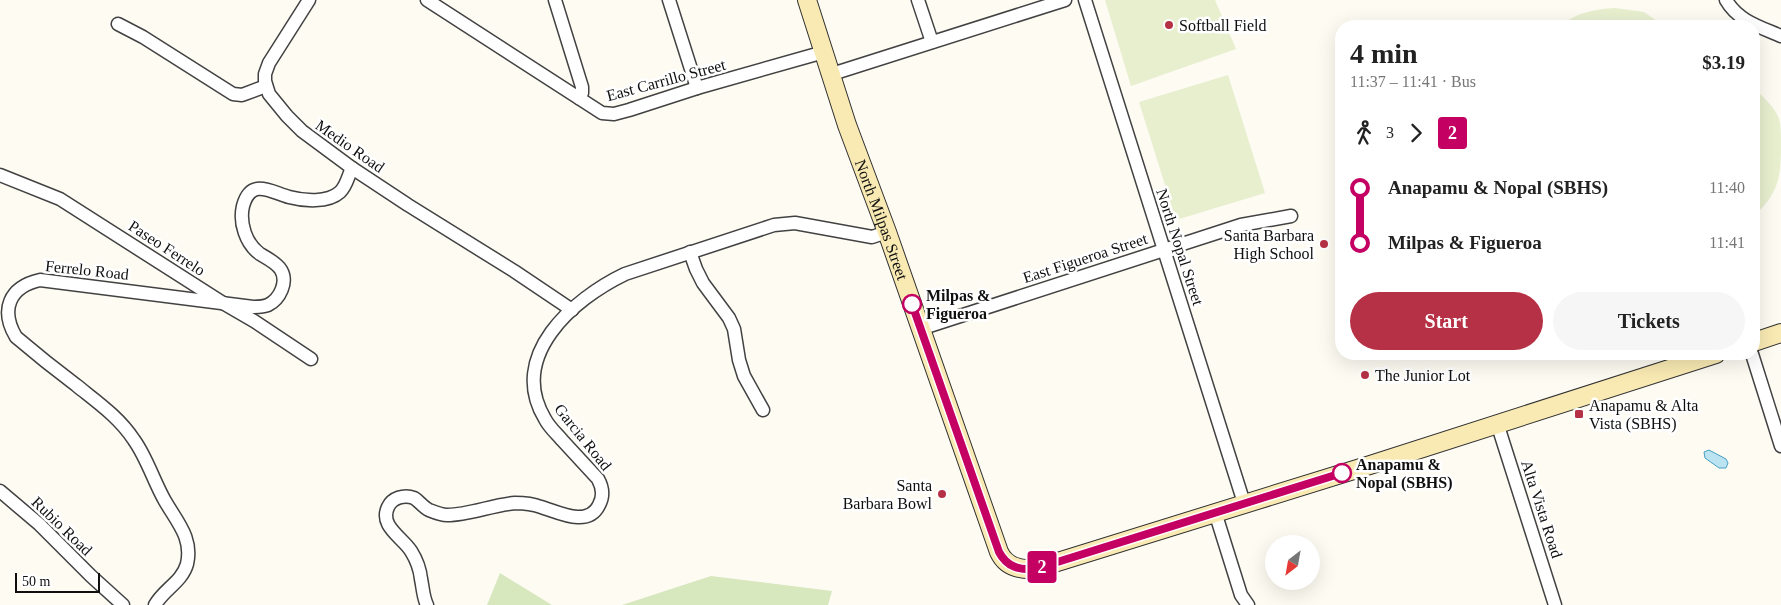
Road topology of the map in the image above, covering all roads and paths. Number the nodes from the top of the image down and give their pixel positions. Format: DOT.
graph roads {
  1 [pos="309,0"];
  2 [pos="427,0"];
  3 [pos="555,0"];
  4 [pos="669,0"];
  5 [pos="807,0"];
  6 [pos="918,0"];
  7 [pos="1065,0"];
  8 [pos="1085,0"];
  9 [pos="1726,0"];
  10 [pos="1745,20"];
  11 [pos="118,24"];
  12 [pos="1760,27"];
  13 [pos="1781,36"];
  14 [pos="932,42"];
  15 [pos="824,52"];
  16 [pos="832,74"];
  17 [pos="266,86"];
  18 [pos="697,88"];
  19 [pos="579,98"];
  20 [pos="352,168"];
  21 [pos="0,176"];
  22 [pos="1291,216"];
  23 [pos="887,232"];
  24 [pos="1164,250"];
  25 [pos="690,252"];
  26 [pos="223,303"];
  27 [pos="572,310"];
  28 [pos="2,314"];
  29 [pos="920,329"];
  30 [pos="1781,333"];
  31 [pos="1760,340"];
  32 [pos="311,359"];
  33 [pos="1697,360"];
  34 [pos="1754,360"];
  35 [pos="763,410"];
  36 [pos="1497,424"];
  37 [pos="1781,446"];
  38 [pos="0,491"];
  39 [pos="1244,503"];
  40 [pos="1215,512"];
  41 [pos="123,605"];
  42 [pos="155,605"];
  43 [pos="427,605"];
  44 [pos="1248,605"];
  45 [pos="1555,605"];
  1 -- 17 [label="street"];
  2 -- 19 [label="street, East Carrillo Street"];
  3 -- 19 [label="street"];
  4 -- 18 [label="street"];
  5 -- 15 [label="main road, North Milpas Street"];
  6 -- 14 [label="street"];
  7 -- 14 [label="street"];
  8 -- 24 [label="street, North Nopal Street"];
  9 -- 10 [label="street"];
  11 -- 17 [label="street"];
  12 -- 13 [label="street"];
  14 -- 16 [label="street"];
  15 -- 16 [label="main road, North Milpas Street"];
  15 -- 18 [label="street, East Carrillo Street"];
  16 -- 23 [label="main road, North Milpas Street"];
  17 -- 20 [label="street, Medio Road"];
  18 -- 19 [label="street, East Carrillo Street"];
  20 -- 26 [label="street, Ferrelo Road"];
  20 -- 27 [label="street, Medio Road"];
  21 -- 26 [label="street, Paseo Ferrelo"];
  22 -- 24 [label="street, East Figueroa Street"];
  23 -- 25 [label="street, Garcia Road"];
  23 -- 29 [label="main road, North Milpas Street"];
  24 -- 29 [label="street, East Figueroa Street"];
  24 -- 39 [label="street, North Nopal Street"];
  25 -- 27 [label="street, Garcia Road"];
  25 -- 35 [label="street"];
  26 -- 28 [label="street, Ferrelo Road"];
  26 -- 32 [label="street, Paseo Ferrelo"];
  27 -- 43 [label="street, Garcia Road"];
  28 -- 42 [label="street, Ferrelo Road"];
  29 -- 40 [label="main road, North Milpas Street"];
  30 -- 31 [label="main road"];
  33 -- 36 [label="main road"];
  34 -- 37 [label="street"];
  36 -- 39 [label="main road"];
  36 -- 45 [label="street, Alta Vista Road"];
  38 -- 41 [label="street, Rubio Road"];
  39 -- 40 [label="main road"];
  40 -- 44 [label="street"];
}
